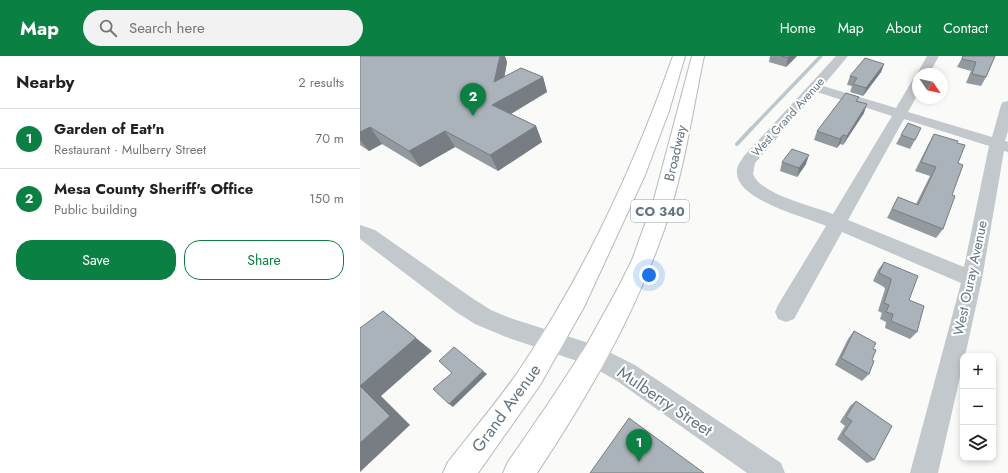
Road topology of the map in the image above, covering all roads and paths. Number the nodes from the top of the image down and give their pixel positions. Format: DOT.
graph roads {
  1 [pos="679,56"];
  2 [pos="698,56"];
  3 [pos="842,56"];
  4 [pos="933,56"];
  5 [pos="926,68"];
  6 [pos="814,87"];
  7 [pos="912,93"];
  8 [pos="1008,105"];
  9 [pos="900,114"];
  10 [pos="1003,145"];
  11 [pos="838,223"];
  12 [pos="363,235"];
  13 [pos="972,279"];
  14 [pos="786,312"];
  15 [pos="551,342"];
  16 [pos="595,356"];
  17 [pos="459,473"];
  18 [pos="519,473"];
  19 [pos="771,473"];
  20 [pos="924,473"];
  1 -- 15 [label="main road, Broadway / CO 340"];
  2 -- 16 [label="main road, Broadway / CO 340"];
  3 -- 6 [label="street, West Grand Avenue"];
  4 -- 5 [label="street"];
  6 -- 9 [label="street"];
  6 -- 11 [label="street, West Grand Avenue"];
  7 -- 9 [label="street"];
  8 -- 10 [label="street, West Ouray Avenue"];
  9 -- 10 [label="street"];
  9 -- 11 [label="street"];
  10 -- 13 [label="street, West Ouray Avenue"];
  11 -- 13 [label="street"];
  11 -- 14 [label="street"];
  12 -- 15 [label="street, Mulberry Street"];
  13 -- 20 [label="street, West Ouray Avenue"];
  15 -- 16 [label="street, Mulberry Street"];
  15 -- 17 [label="main road, Grand Avenue / CO 340"];
  16 -- 18 [label="main road, CO 340"];
  16 -- 19 [label="street, Mulberry Street"];
}
